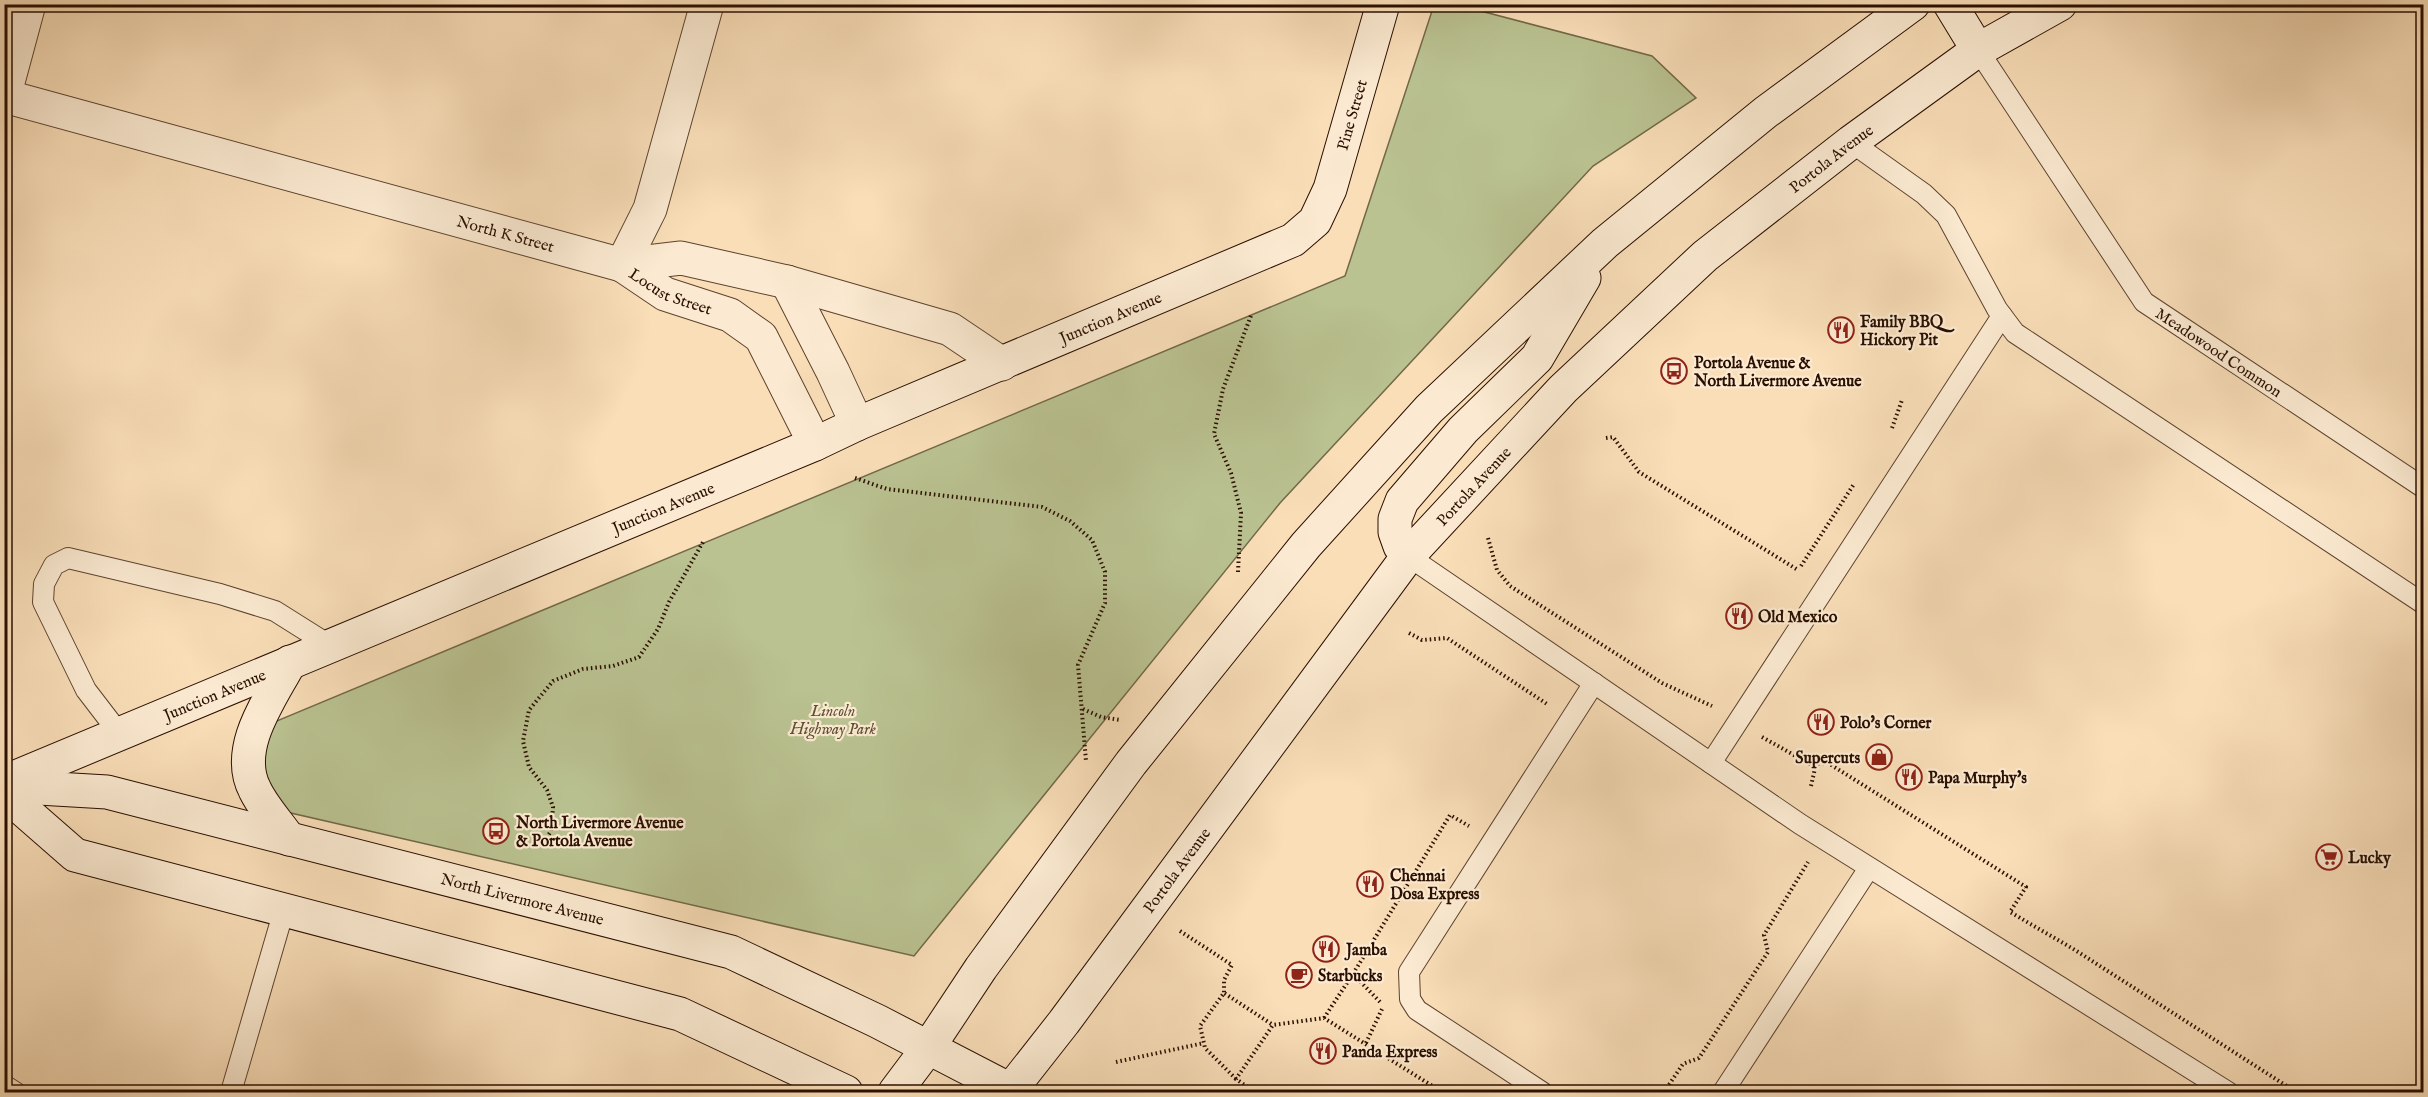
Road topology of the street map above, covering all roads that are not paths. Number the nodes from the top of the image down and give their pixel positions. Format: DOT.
graph roads {
  1 [pos="29,4"];
  2 [pos="707,4"];
  3 [pos="1383,4"];
  4 [pos="1913,4"];
  5 [pos="1950,4"];
  6 [pos="2060,4"];
  7 [pos="1978,50"];
  8 [pos="5,96"];
  9 [pos="1851,142"];
  10 [pos="1315,221"];
  11 [pos="1605,243"];
  12 [pos="622,265"];
  13 [pos="787,282"];
  14 [pos="2002,316"];
  15 [pos="1002,364"];
  16 [pos="857,424"];
  17 [pos="815,444"];
  18 [pos="2424,488"];
  19 [pos="1408,555"];
  20 [pos="2424,604"];
  21 [pos="329,645"];
  22 [pos="290,662"];
  23 [pos="1594,683"];
  24 [pos="119,733"];
  25 [pos="1711,763"];
  26 [pos="4,784"];
  27 [pos="4,793"];
  28 [pos="289,839"];
  29 [pos="1869,868"];
  30 [pos="284,910"];
  31 [pos="928,1048"];
  32 [pos="4,1085"];
  33 [pos="15,1092"];
  34 [pos="231,1092"];
  35 [pos="846,1092"];
  36 [pos="896,1092"];
  37 [pos="1011,1092"];
  38 [pos="1542,1092"];
  39 [pos="1723,1092"];
  40 [pos="2228,1092"];
  1 -- 8 [label="main road"];
  2 -- 12 [label="main road, Locust Street"];
  3 -- 10 [label="main road, Pine Street"];
  4 -- 11 [label="main road"];
  5 -- 7 [label="main road"];
  6 -- 7 [label="main road, Portola Avenue"];
  7 -- 9 [label="main road, Portola Avenue"];
  7 -- 18 [label="lane, Meadowood Common"];
  8 -- 12 [label="main road, North K Street"];
  9 -- 14 [label="lane"];
  9 -- 19 [label="main road, Portola Avenue"];
  10 -- 15 [label="main road, Junction Avenue"];
  11 -- 19 [label="main road"];
  11 -- 31 [label="main road"];
  12 -- 13 [label="main road, North K Street"];
  12 -- 17 [label="main road, Locust Street"];
  13 -- 15 [label="main road, North K Street"];
  13 -- 16 [label="main road"];
  14 -- 20 [label="lane"];
  14 -- 25 [label="lane"];
  15 -- 16 [label="main road, Junction Avenue"];
  16 -- 17 [label="main road, Junction Avenue"];
  17 -- 21 [label="main road, Junction Avenue"];
  19 -- 23 [label="lane"];
  19 -- 37 [label="main road, Portola Avenue"];
  21 -- 22 [label="main road, Junction Avenue"];
  21 -- 24 [label="lane"];
  22 -- 24 [label="main road, Junction Avenue"];
  22 -- 28 [label="main road"];
  23 -- 25 [label="lane"];
  23 -- 38 [label="lane"];
  24 -- 26 [label="main road, Junction Avenue"];
  25 -- 29 [label="lane"];
  26 -- 28 [label="main road, North Livermore Avenue"];
  27 -- 30 [label="main road"];
  28 -- 31 [label="main road, North Livermore Avenue"];
  29 -- 39 [label="lane"];
  29 -- 40 [label="lane"];
  30 -- 34 [label="lane"];
  30 -- 35 [label="main road"];
  31 -- 36 [label="main road"];
  31 -- 37 [label="main road, North Livermore Avenue"];
  32 -- 33 [label="lane"];
}
